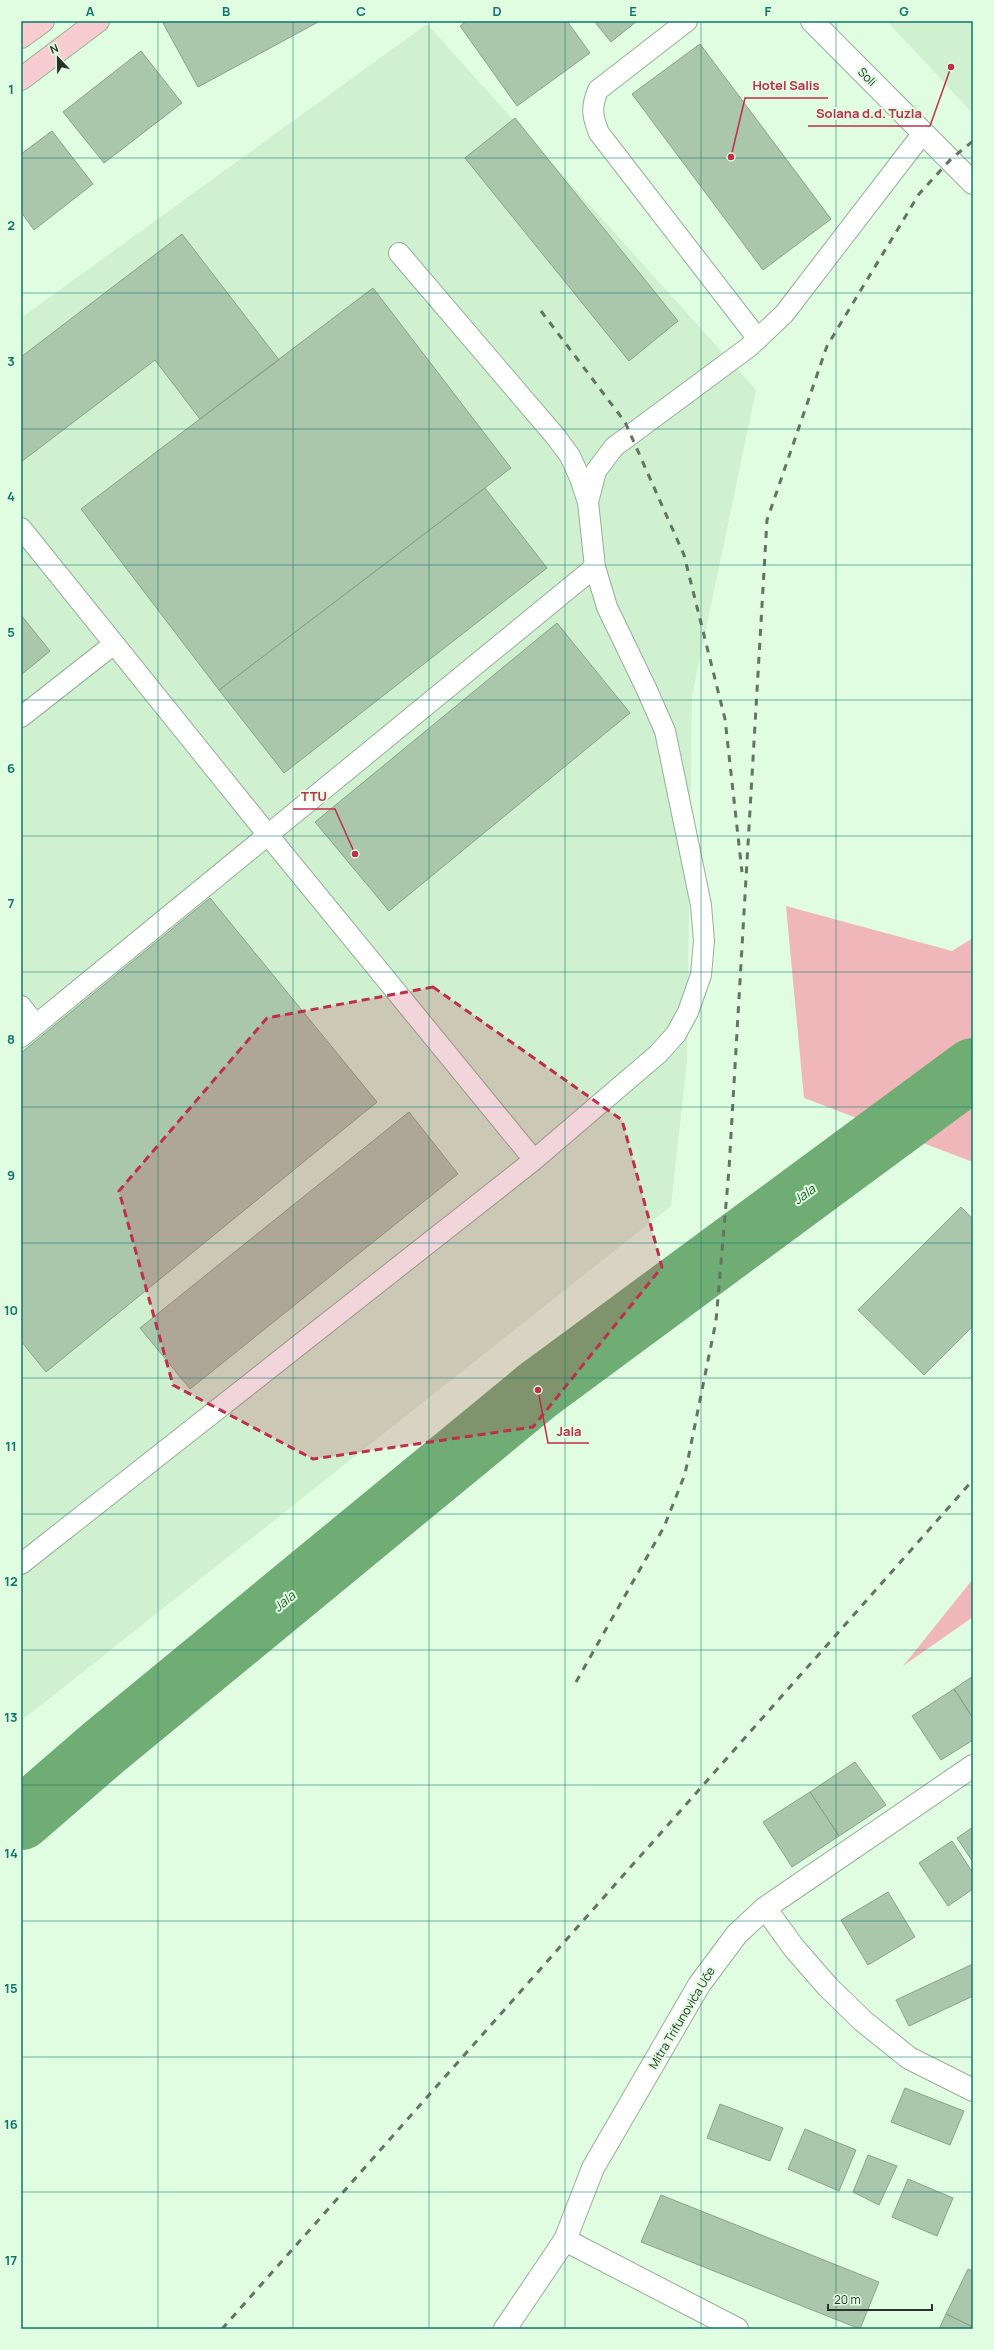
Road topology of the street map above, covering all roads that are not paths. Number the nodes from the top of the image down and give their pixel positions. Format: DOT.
graph roads {
  1 [pos="42,21"];
  2 [pos="98,21"];
  3 [pos="687,21"];
  4 [pos="812,21"];
  5 [pos="21,37"];
  6 [pos="21,79"];
  7 [pos="923,133"];
  8 [pos="973,183"];
  9 [pos="399,253"];
  10 [pos="758,339"];
  11 [pos="588,502"];
  12 [pos="21,528"];
  13 [pos="595,567"];
  14 [pos="114,644"];
  15 [pos="21,717"];
  16 [pos="268,835"];
  17 [pos="21,1006"];
  18 [pos="28,1031"];
  19 [pos="534,1160"];
  20 [pos="21,1564"];
  21 [pos="973,1766"];
  22 [pos="765,1908"];
  23 [pos="973,2090"];
  24 [pos="565,2240"];
  25 [pos="505,2329"];
  26 [pos="736,2329"];
  1 -- 5 [label="main road"];
  2 -- 6 [label="main road"];
  3 -- 10 [label="lane"];
  4 -- 7 [label="street, Soli"];
  7 -- 8 [label="street, Soli"];
  7 -- 10 [label="lane"];
  9 -- 11 [label="lane"];
  10 -- 11 [label="lane"];
  11 -- 13 [label="lane"];
  12 -- 14 [label="lane"];
  13 -- 16 [label="lane"];
  13 -- 19 [label="lane"];
  14 -- 15 [label="lane"];
  14 -- 16 [label="lane"];
  16 -- 18 [label="lane"];
  16 -- 19 [label="lane"];
  17 -- 18 [label="lane"];
  19 -- 20 [label="lane"];
  21 -- 22 [label="street, Mitra Trifunovića Uče"];
  22 -- 23 [label="street"];
  22 -- 24 [label="street, Mitra Trifunovića Uče"];
  24 -- 25 [label="street, Mitra Trifunovića Uče"];
  24 -- 26 [label="street"];
}
